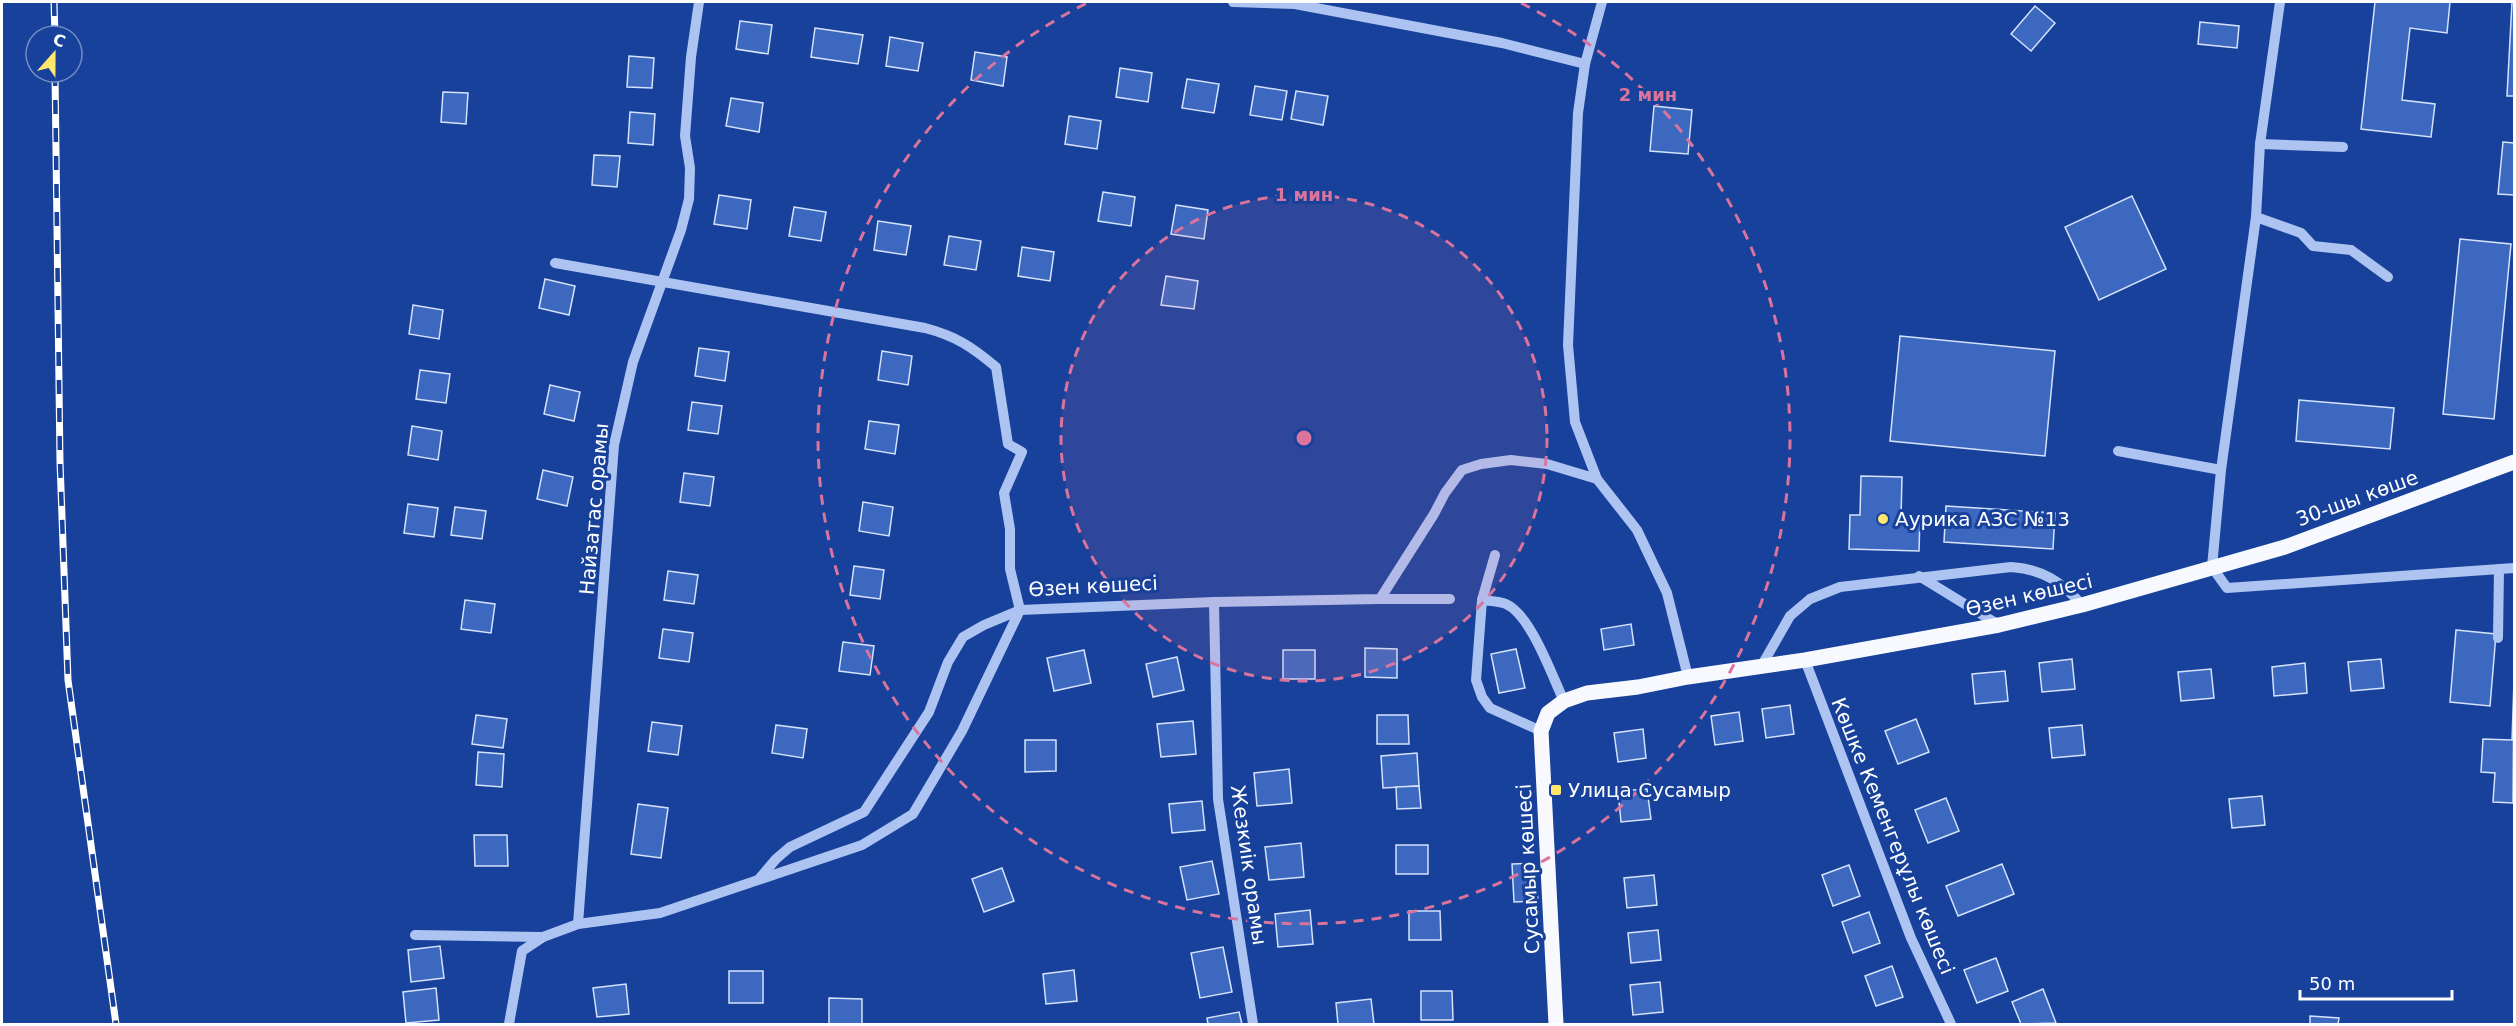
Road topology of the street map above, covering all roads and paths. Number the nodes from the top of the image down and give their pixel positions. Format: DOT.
graph roads {
  1 [pos="699,2"];
  2 [pos="1233,2"];
  3 [pos="1602,2"];
  4 [pos="2280,2"];
  5 [pos="1585,64"];
  6 [pos="2260,144"];
  7 [pos="2343,147"];
  8 [pos="2256,217"];
  9 [pos="555,263"];
  10 [pos="2388,277"];
  11 [pos="662,283"];
  12 [pos="2118,451"];
  13 [pos="2514,462"];
  14 [pos="2222,470"];
  15 [pos="1598,478"];
  16 [pos="1495,555"];
  17 [pos="2212,567"];
  18 [pos="2514,568"];
  19 [pos="2499,569"];
  20 [pos="1920,576"];
  21 [pos="1380,599"];
  22 [pos="1450,599"];
  23 [pos="1482,600"];
  24 [pos="1214,602"];
  25 [pos="2082,605"];
  26 [pos="1020,610"];
  27 [pos="1999,625"];
  28 [pos="2498,638"];
  29 [pos="1805,660"];
  30 [pos="1762,665"];
  31 [pos="1688,677"];
  32 [pos="1564,701"];
  33 [pos="1548,713"];
  34 [pos="1541,731"];
  35 [pos="758,880"];
  36 [pos="578,924"];
  37 [pos="415,935"];
  38 [pos="543,937"];
  39 [pos="509,1024"];
  40 [pos="1253,1024"];
  41 [pos="1556,1024"];
  42 [pos="1951,1024"];
  1 -- 11 [label="street, Найзатас орамы"];
  2 -- 5 [label="street"];
  3 -- 5 [label="street"];
  4 -- 6 [label="street"];
  5 -- 15 [label="street"];
  6 -- 7 [label="street"];
  6 -- 8 [label="street"];
  8 -- 10 [label="street"];
  8 -- 14 [label="street"];
  9 -- 11 [label="street"];
  11 -- 26 [label="street"];
  11 -- 36 [label="street, Найзатас орамы"];
  12 -- 14 [label="street"];
  13 -- 17 [label="main road, 30-шы көше"];
  14 -- 17 [label="street"];
  15 -- 21 [label="street"];
  15 -- 31 [label="street"];
  16 -- 23 [label="street"];
  17 -- 19 [label="street"];
  17 -- 25 [label="main road, Өзен көшесі"];
  18 -- 19 [label="street"];
  19 -- 28 [label="street"];
  20 -- 25 [label="street"];
  20 -- 27 [label="street"];
  20 -- 30 [label="street"];
  21 -- 22 [label="street, Өзен көшесі"];
  21 -- 24 [label="street, Өзен көшесі"];
  23 -- 32 [label="street"];
  23 -- 34 [label="street"];
  24 -- 26 [label="street, Өзен көшесі"];
  24 -- 40 [label="street, Жезкиік орамы"];
  25 -- 27 [label="main road, Өзен көшесі"];
  26 -- 35 [label="street, Өзен көшесі"];
  26 -- 35 [label="street"];
  27 -- 29 [label="main road, Өзен көшесі"];
  29 -- 30 [label="main road, Өзен көшесі"];
  29 -- 42 [label="street, Көшке Кеменгерұлы көшесі"];
  30 -- 31 [label="main road, Өзен көшесі"];
  31 -- 32 [label="main road, Өзен көшесі"];
  32 -- 33 [label="main road, Өзен көшесі"];
  33 -- 34 [label="main road, Сусамыр көшесі"];
  34 -- 41 [label="main road, Сусамыр көшесі"];
  35 -- 36 [label="street"];
  36 -- 38 [label="street"];
  37 -- 38 [label="street"];
  38 -- 39 [label="street"];
}
